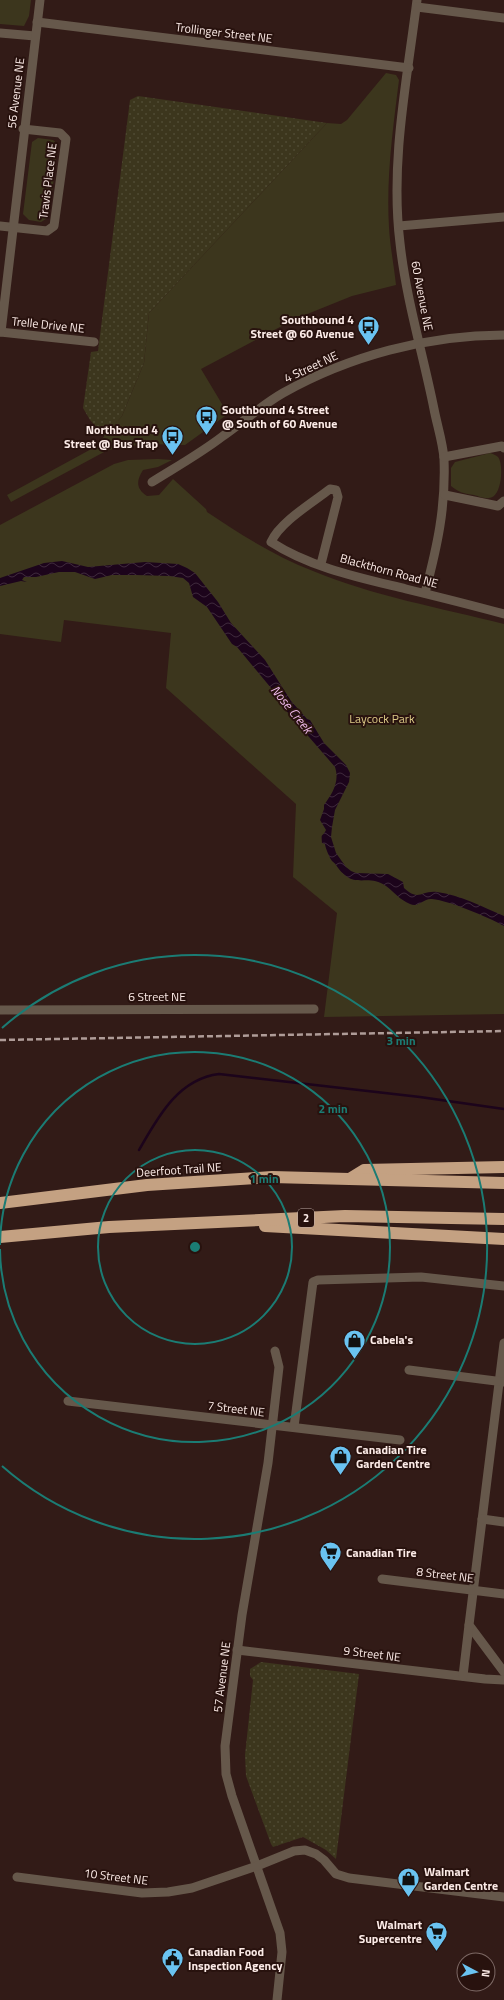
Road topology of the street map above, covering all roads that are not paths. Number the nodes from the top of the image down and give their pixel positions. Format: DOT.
graph roads {
  1 [pos="40,0"];
  2 [pos="417,3"];
  3 [pos="504,18"];
  4 [pos="37,22"];
  5 [pos="0,32"];
  6 [pos="35,36"];
  7 [pos="409,68"];
  8 [pos="23,129"];
  9 [pos="504,217"];
  10 [pos="0,226"];
  11 [pos="399,226"];
  12 [pos="12,228"];
  13 [pos="0,332"];
  14 [pos="504,335"];
  15 [pos="94,342"];
  16 [pos="420,344"];
  17 [pos="504,448"];
  18 [pos="444,458"];
  19 [pos="152,482"];
  20 [pos="445,495"];
  21 [pos="504,501"];
  22 [pos="321,564"];
  23 [pos="425,593"];
  24 [pos="504,614"];
  25 [pos="314,1009"];
  26 [pos="0,1010"];
  27 [pos="504,1167"];
  28 [pos="351,1178"];
  29 [pos="504,1183"];
  30 [pos="92,1193"];
  31 [pos="0,1197"];
  32 [pos="0,1203"];
  33 [pos="504,1219"];
  34 [pos="109,1228"];
  35 [pos="0,1237"];
  36 [pos="504,1239"];
  37 [pos="504,1286"];
  38 [pos="504,1343"];
  39 [pos="275,1351"];
  40 [pos="410,1370"];
  41 [pos="502,1382"];
  42 [pos="68,1401"];
  43 [pos="272,1425"];
  44 [pos="294,1427"];
  45 [pos="400,1440"];
  46 [pos="482,1519"];
  47 [pos="504,1522"];
  48 [pos="382,1579"];
  49 [pos="474,1591"];
  50 [pos="504,1594"];
  51 [pos="469,1625"];
  52 [pos="237,1650"];
  53 [pos="504,1672"];
  54 [pos="463,1676"];
  55 [pos="504,1680"];
  56 [pos="257,1866"];
  57 [pos="17,1877"];
  58 [pos="504,1894"];
  59 [pos="277,2000"];
  1 -- 4 [label="street, 56 Avenue NE"];
  2 -- 3 [label="street"];
  2 -- 7 [label="street, 60 Avenue NE"];
  4 -- 6 [label="street, 56 Avenue NE"];
  4 -- 7 [label="street, Trollinger Street NE"];
  5 -- 6 [label="street"];
  6 -- 8 [label="street, 56 Avenue NE"];
  7 -- 11 [label="street, 60 Avenue NE"];
  8 -- 12 [label="street, 56 Avenue NE"];
  8 -- 12 [label="street, Travis Place NE"];
  9 -- 11 [label="street"];
  10 -- 12 [label="street, Travis Place NE"];
  11 -- 16 [label="street, 60 Avenue NE"];
  12 -- 13 [label="street, 56 Avenue NE"];
  13 -- 15 [label="street, Trelle Drive NE"];
  14 -- 16 [label="street, 4 Street NE"];
  16 -- 18 [label="street, 60 Avenue NE"];
  16 -- 19 [label="street, 4 Street NE"];
  17 -- 18 [label="street"];
  18 -- 20 [label="street, 60 Avenue NE"];
  20 -- 21 [label="street"];
  20 -- 23 [label="street, 60 Avenue NE"];
  22 -- 22 [label="street, Blackthorn Road NE"];
  22 -- 23 [label="street, Blackthorn Road NE"];
  23 -- 24 [label="street, Blackthorn Road NE"];
  25 -- 26 [label="street, 6 Street NE"];
  27 -- 28 [label="highway"];
  28 -- 29 [label="highway, Deerfoot Trail NE"];
  28 -- 30 [label="highway, Deerfoot Trail NE"];
  30 -- 31 [label="highway"];
  30 -- 32 [label="highway, Deerfoot Trail NE"];
  33 -- 34 [label="highway, 2"];
  34 -- 35 [label="highway, 2"];
  34 -- 36 [label="highway"];
  37 -- 44 [label="street"];
  38 -- 41 [label="street"];
  39 -- 43 [label="street, 57 Avenue NE"];
  40 -- 41 [label="street"];
  41 -- 46 [label="street"];
  42 -- 43 [label="street, 7 Street NE"];
  43 -- 44 [label="street, 7 Street NE"];
  43 -- 52 [label="street, 57 Avenue NE"];
  44 -- 45 [label="street, 7 Street NE"];
  46 -- 47 [label="street"];
  46 -- 49 [label="street"];
  48 -- 49 [label="street, 8 Street NE"];
  49 -- 50 [label="street, 8 Street NE"];
  49 -- 51 [label="street"];
  51 -- 53 [label="street"];
  51 -- 54 [label="street"];
  52 -- 54 [label="street, 9 Street NE"];
  52 -- 56 [label="street, 57 Avenue NE"];
  54 -- 55 [label="street, 9 Street NE"];
  56 -- 57 [label="street, 10 Street NE"];
  56 -- 58 [label="street, 10 Street NE"];
  56 -- 59 [label="street, 57 Avenue NE"];
}
